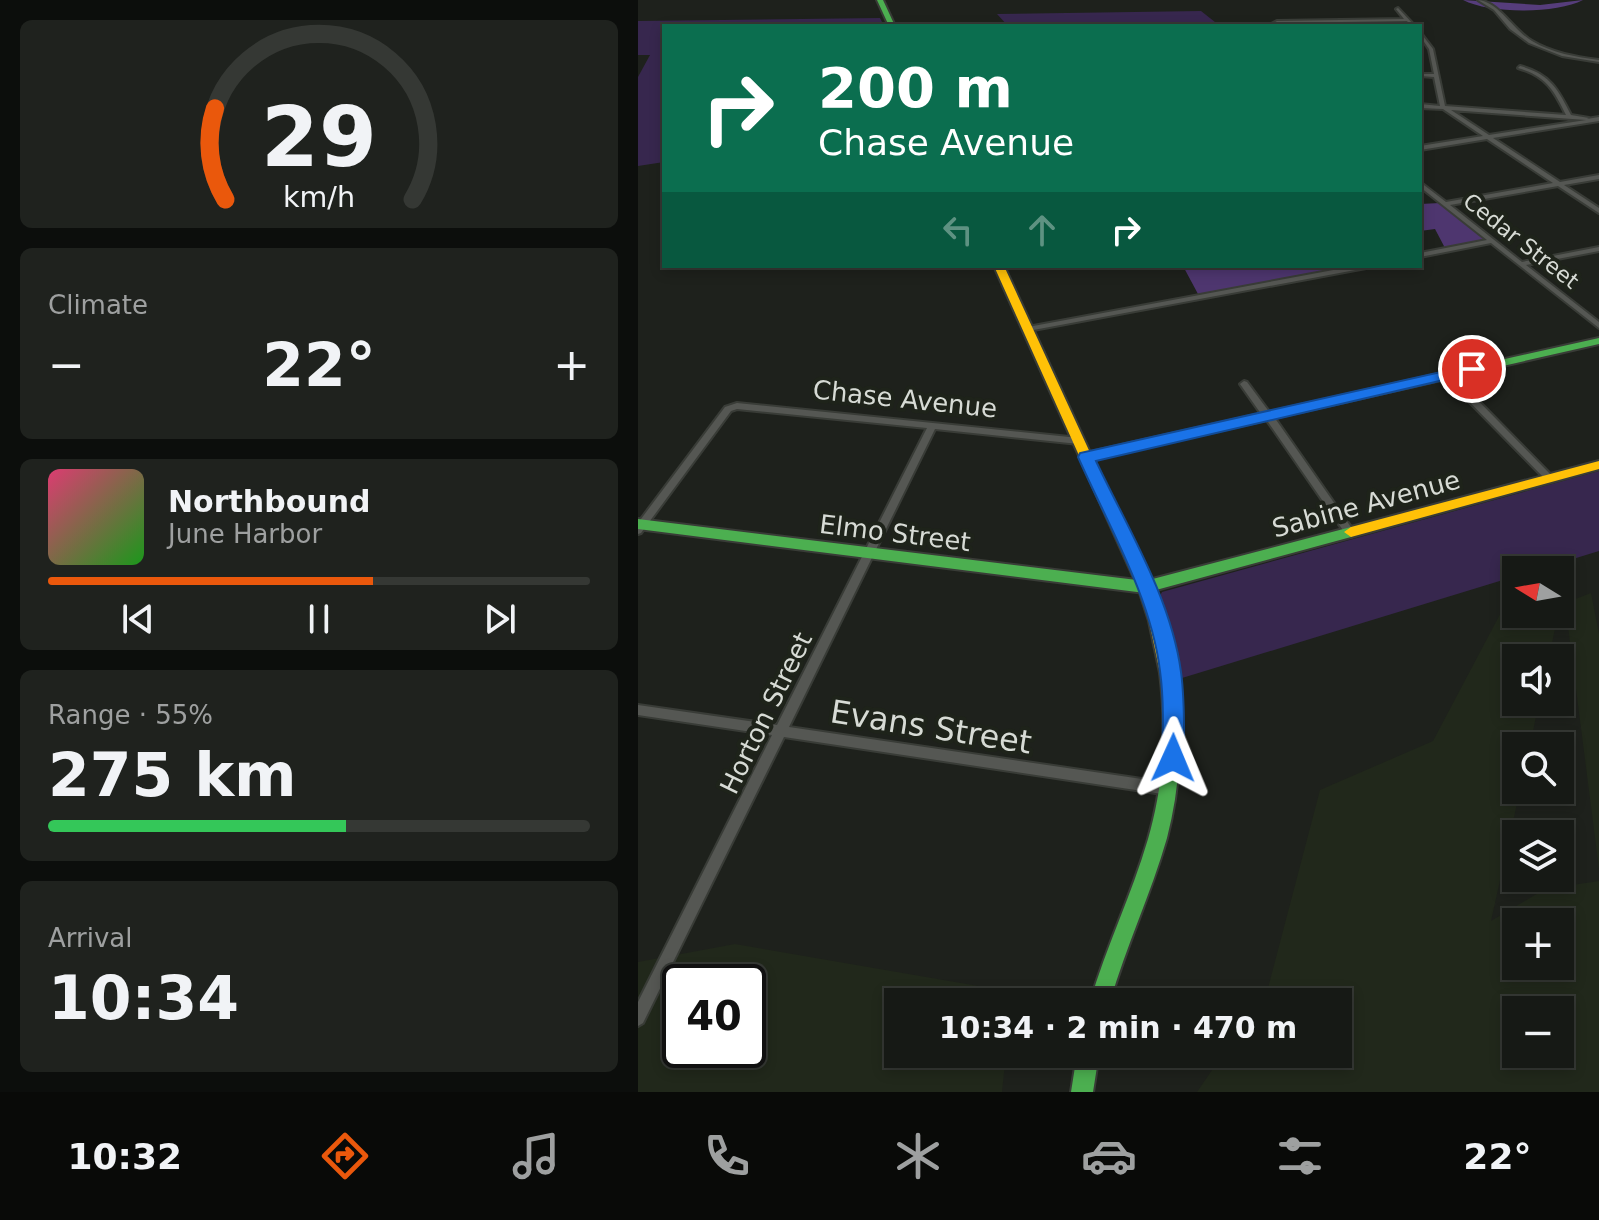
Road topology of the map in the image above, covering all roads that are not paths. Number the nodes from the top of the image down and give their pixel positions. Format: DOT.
graph roads {
  1 [pos="880,0"];
  2 [pos="1480,0"];
  3 [pos="1398,9"];
  4 [pos="1407,20"];
  5 [pos="891,24"];
  6 [pos="1274,24"];
  7 [pos="1411,24"];
  8 [pos="1422,36"];
  9 [pos="1422,48"];
  10 [pos="1431,49"];
  11 [pos="1599,61"];
  12 [pos="1520,67"];
  13 [pos="1422,75"];
  14 [pos="1436,76"];
  15 [pos="1422,106"];
  16 [pos="1443,107"];
  17 [pos="1569,116"];
  18 [pos="1599,119"];
  19 [pos="1488,137"];
  20 [pos="1422,148"];
  21 [pos="1599,177"];
  22 [pos="1559,184"];
  23 [pos="1422,186"];
  24 [pos="1445,204"];
  25 [pos="1599,211"];
  26 [pos="1493,241"];
  27 [pos="1599,249"];
  28 [pos="1422,255"];
  29 [pos="1521,264"];
  30 [pos="1000,268"];
  31 [pos="1355,268"];
  32 [pos="1599,326"];
  33 [pos="1028,329"];
  34 [pos="1599,341"];
  35 [pos="1447,374"];
  36 [pos="1244,384"];
  37 [pos="1268,416"];
  38 [pos="932,426"];
  39 [pos="1079,441"];
  40 [pos="1086,457"];
  41 [pos="1599,465"];
  42 [pos="1550,479"];
  43 [pos="639,526"];
  44 [pos="1350,533"];
  45 [pos="870,554"];
  46 [pos="1145,587"];
  47 [pos="638,710"];
  48 [pos="782,730"];
  49 [pos="1169,789"];
  50 [pos="1105,988"];
  51 [pos="639,1018"];
  52 [pos="1086,1068"];
  53 [pos="1082,1092"];
  1 -- 5 [label="street"];
  2 -- 11 [label="street"];
  3 -- 4 [label="street"];
  4 -- 6 [label="street"];
  4 -- 7 [label="street"];
  8 -- 10 [label="street"];
  9 -- 10 [label="street"];
  10 -- 14 [label="street"];
  12 -- 17 [label="street"];
  13 -- 14 [label="street"];
  14 -- 16 [label="street"];
  15 -- 16 [label="street"];
  16 -- 17 [label="street"];
  16 -- 19 [label="street"];
  17 -- 18 [label="street"];
  18 -- 19 [label="street"];
  19 -- 20 [label="street"];
  19 -- 22 [label="street"];
  21 -- 22 [label="street"];
  22 -- 24 [label="street"];
  22 -- 25 [label="street"];
  23 -- 24 [label="street, Cedar Street"];
  24 -- 26 [label="street, Cedar Street"];
  26 -- 28 [label="street"];
  26 -- 29 [label="street, Cedar Street"];
  27 -- 29 [label="street"];
  29 -- 32 [label="street, Cedar Street"];
  30 -- 33 [label="street"];
  31 -- 33 [label="street"];
  33 -- 39 [label="street"];
  34 -- 35 [label="street"];
  35 -- 37 [label="street"];
  35 -- 42 [label="street"];
  36 -- 37 [label="street"];
  37 -- 40 [label="street"];
  37 -- 44 [label="street"];
  38 -- 39 [label="street, Chase Avenue"];
  38 -- 43 [label="street, Chase Avenue"];
  38 -- 45 [label="street, Horton Street"];
  39 -- 40 [label="street"];
  40 -- 46 [label="street"];
  41 -- 42 [label="street, Sabine Avenue"];
  42 -- 44 [label="street, Sabine Avenue"];
  43 -- 45 [label="street, Elmo Street"];
  44 -- 46 [label="street, Sabine Avenue"];
  45 -- 46 [label="street, Elmo Street"];
  45 -- 48 [label="street, Horton Street"];
  46 -- 49 [label="street"];
  47 -- 48 [label="street, Evans Street"];
  48 -- 49 [label="street, Evans Street"];
  48 -- 51 [label="street, Horton Street"];
  49 -- 50 [label="street"];
  52 -- 53 [label="street"];
}
